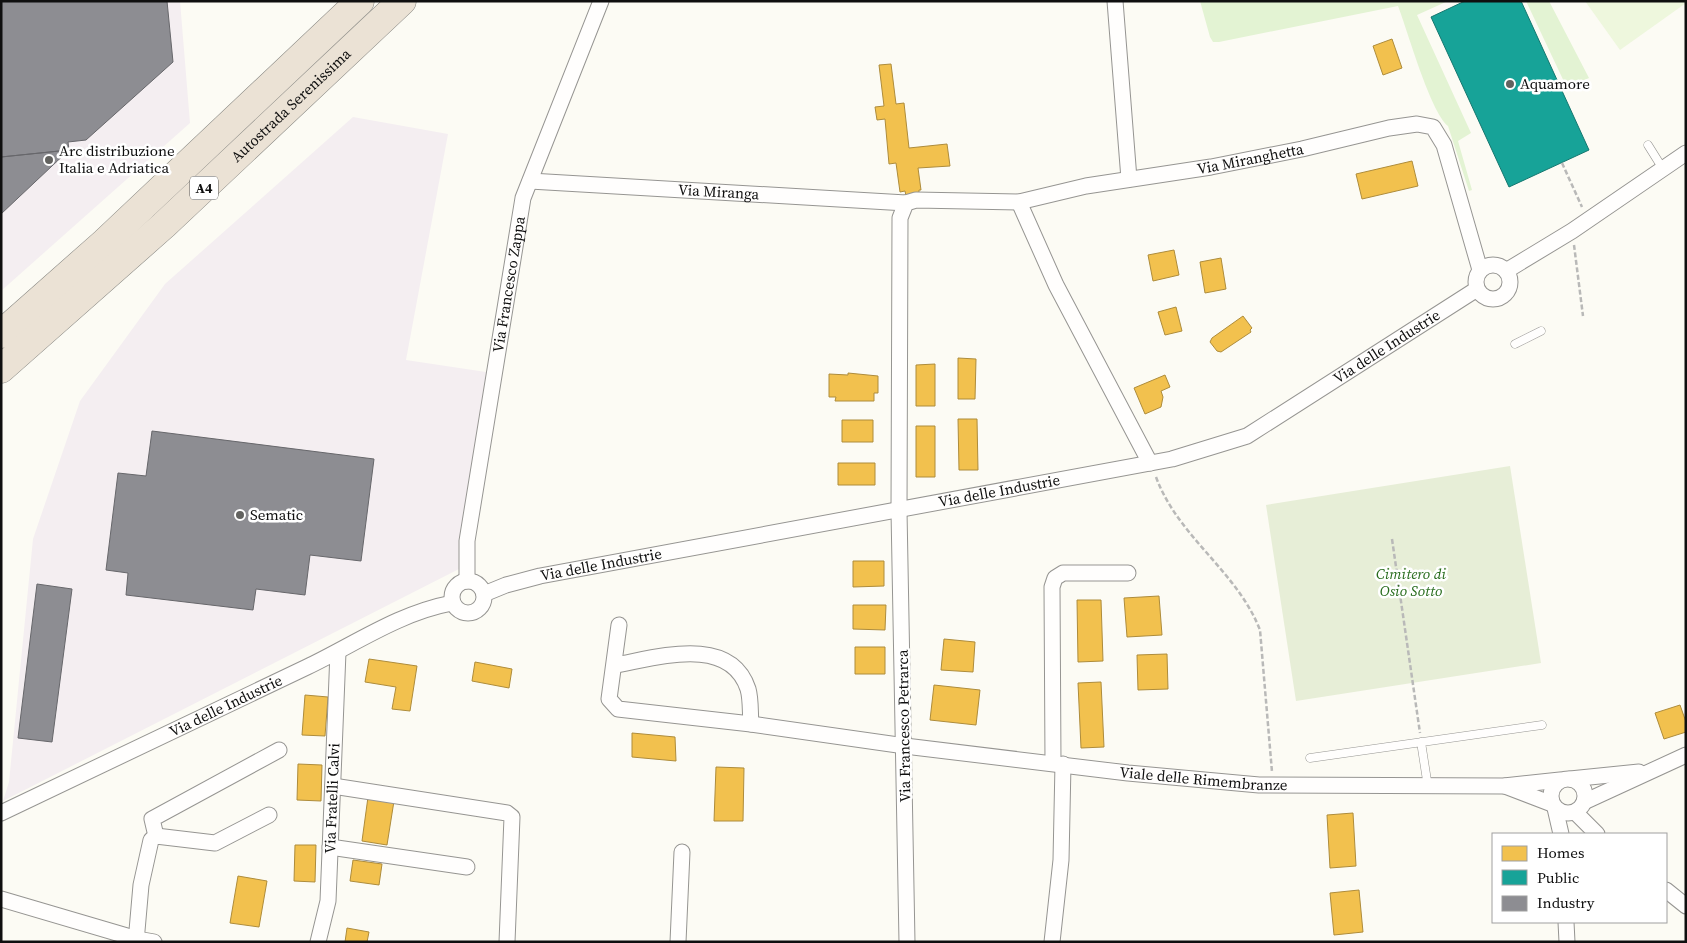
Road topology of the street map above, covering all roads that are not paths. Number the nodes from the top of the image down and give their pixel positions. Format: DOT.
graph roads {
  1 [pos="360,1"];
  2 [pos="402,1"];
  3 [pos="601,1"];
  4 [pos="1115,1"];
  5 [pos="1648,145"];
  6 [pos="1686,154"];
  7 [pos="1663,169"];
  8 [pos="1129,179"];
  9 [pos="530,181"];
  10 [pos="911,202"];
  11 [pos="1019,202"];
  12 [pos="1480,270"];
  13 [pos="1506,270"];
  14 [pos="1477,289"];
  15 [pos="1541,331"];
  16 [pos="1,334"];
  17 [pos="1515,344"];
  18 [pos="1,369"];
  19 [pos="1146,464"];
  20 [pos="899,511"];
  21 [pos="1128,572"];
  22 [pos="467,581"];
  23 [pos="484,594"];
  24 [pos="452,603"];
  25 [pos="619,625"];
  26 [pos="338,652"];
  27 [pos="615,665"];
  28 [pos="751,724"];
  29 [pos="1542,725"];
  30 [pos="1421,742"];
  31 [pos="905,746"];
  32 [pos="279,750"];
  33 [pos="1686,755"];
  34 [pos="1310,758"];
  35 [pos="1058,764"];
  36 [pos="1645,772"];
  37 [pos="1565,779"];
  38 [pos="333,786"];
  39 [pos="1504,786"];
  40 [pos="1428,787"];
  41 [pos="1553,806"];
  42 [pos="1577,809"];
  43 [pos="1,813"];
  44 [pos="269,815"];
  45 [pos="1562,833"];
  46 [pos="1563,833"];
  47 [pos="1596,833"];
  48 [pos="156,836"];
  49 [pos="330,847"];
  50 [pos="682,852"];
  51 [pos="467,867"];
  52 [pos="1667,891"];
  53 [pos="1,900"];
  54 [pos="1686,906"];
  55 [pos="1566,923"];
  56 [pos="136,940"];
  57 [pos="154,942"];
  58 [pos="318,942"];
  59 [pos="507,942"];
  60 [pos="678,942"];
  61 [pos="907,942"];
  62 [pos="1052,942"];
  63 [pos="1567,942"];
  1 -- 16 [label="highway, Autostrada Serenissima / A4"];
  2 -- 18 [label="highway, Autostrada Serenissima / A4"];
  3 -- 9 [label="street, Via Francesco Zappa"];
  4 -- 8 [label="street"];
  5 -- 7 [label="lane"];
  6 -- 7 [label="street"];
  7 -- 13 [label="street"];
  8 -- 11 [label="street, Via Miranghetta"];
  8 -- 12 [label="street, Via Miranghetta"];
  9 -- 10 [label="street, Via Miranga"];
  9 -- 22 [label="street, Via Francesco Zappa"];
  10 -- 11 [label="street, Via Miranghetta"];
  10 -- 20 [label="street"];
  11 -- 19 [label="street"];
  12 -- 13 [label="street"];
  12 -- 14 [label="street"];
  13 -- 14 [label="street"];
  14 -- 19 [label="street, Via delle Industrie"];
  15 -- 17 [label="lane"];
  19 -- 20 [label="street, Via delle Industrie"];
  20 -- 23 [label="street, Via delle Industrie"];
  20 -- 31 [label="street, Via Francesco Petrarca"];
  21 -- 35 [label="street"];
  22 -- 23 [label="street"];
  22 -- 24 [label="street"];
  23 -- 24 [label="street"];
  24 -- 26 [label="street, Via delle Industrie"];
  25 -- 27 [label="street, Viale delle Rimembranze"];
  26 -- 38 [label="street, Via Fratelli Calvi"];
  26 -- 43 [label="street, Via delle Industrie"];
  27 -- 28 [label="street, Viale delle Rimembranze"];
  27 -- 28 [label="street"];
  28 -- 31 [label="street, Viale delle Rimembranze"];
  29 -- 30 [label="lane"];
  30 -- 34 [label="lane"];
  30 -- 40 [label="lane"];
  31 -- 35 [label="street, Viale delle Rimembranze"];
  31 -- 61 [label="street, Via Francesco Petrarca"];
  32 -- 48 [label="street"];
  33 -- 36 [label="street"];
  35 -- 40 [label="street, Viale delle Rimembranze"];
  35 -- 62 [label="street"];
  36 -- 37 [label="street, Viale delle Rimembranze"];
  36 -- 42 [label="street"];
  37 -- 39 [label="street, Viale delle Rimembranze"];
  37 -- 41 [label="street"];
  37 -- 42 [label="street"];
  38 -- 49 [label="street, Via Fratelli Calvi"];
  38 -- 59 [label="street"];
  39 -- 40 [label="street, Viale delle Rimembranze"];
  39 -- 41 [label="street, Viale delle Rimembranze"];
  41 -- 42 [label="street"];
  41 -- 45 [label="street"];
  42 -- 46 [label="street"];
  42 -- 47 [label="street"];
  44 -- 48 [label="street"];
  48 -- 56 [label="street"];
  49 -- 51 [label="street"];
  49 -- 58 [label="street, Via Fratelli Calvi"];
  50 -- 60 [label="street"];
  52 -- 54 [label="street"];
  53 -- 56 [label="street"];
  55 -- 63 [label="street"];
  56 -- 57 [label="street"];
}
